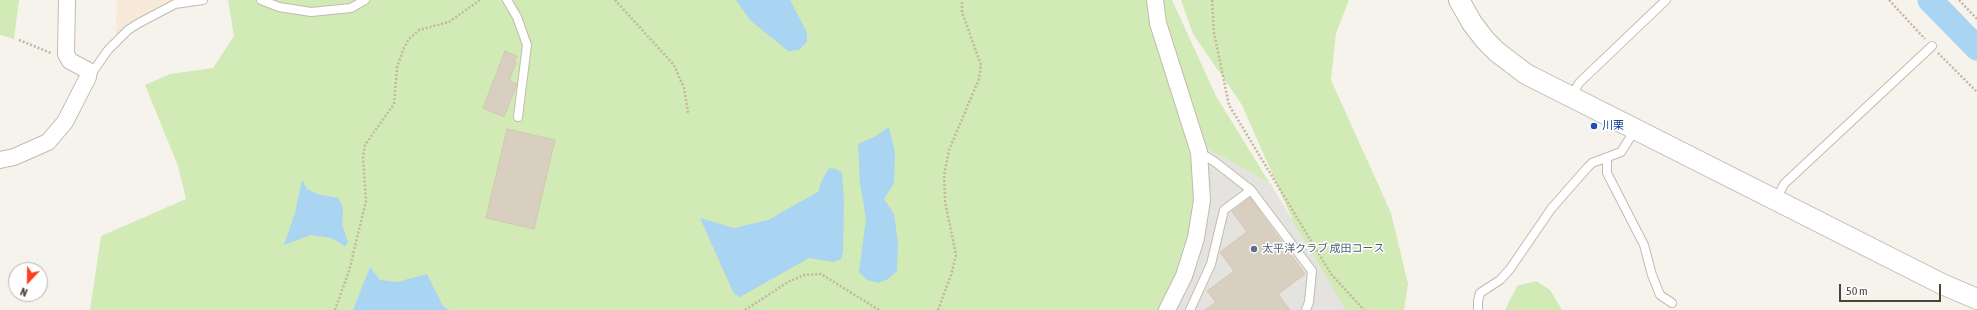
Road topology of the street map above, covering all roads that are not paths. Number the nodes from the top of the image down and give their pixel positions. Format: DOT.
graph roads {
  1 [pos="67,0"];
  2 [pos="204,0"];
  3 [pos="261,0"];
  4 [pos="365,0"];
  5 [pos="507,0"];
  6 [pos="1155,0"];
  7 [pos="1459,0"];
  8 [pos="1666,0"];
  9 [pos="1932,46"];
  10 [pos="90,73"];
  11 [pos="1571,98"];
  12 [pos="518,117"];
  13 [pos="1635,130"];
  14 [pos="1199,152"];
  15 [pos="1607,159"];
  16 [pos="0,160"];
  17 [pos="1251,190"];
  18 [pos="1776,200"];
  19 [pos="1977,299"];
  20 [pos="1672,303"];
  21 [pos="1167,310"];
  22 [pos="1190,310"];
  23 [pos="1306,310"];
  24 [pos="1478,310"];
  1 -- 10 [label="street"];
  2 -- 10 [label="lane"];
  3 -- 4 [label="lane"];
  5 -- 12 [label="lane"];
  6 -- 14 [label="street"];
  7 -- 11 [label="street"];
  8 -- 11 [label="lane"];
  9 -- 18 [label="lane"];
  10 -- 16 [label="street"];
  11 -- 13 [label="street"];
  13 -- 15 [label="lane"];
  13 -- 18 [label="street"];
  14 -- 17 [label="lane"];
  14 -- 21 [label="street"];
  15 -- 20 [label="lane"];
  15 -- 24 [label="lane"];
  17 -- 22 [label="lane"];
  17 -- 23 [label="lane"];
  18 -- 19 [label="street"];
}
